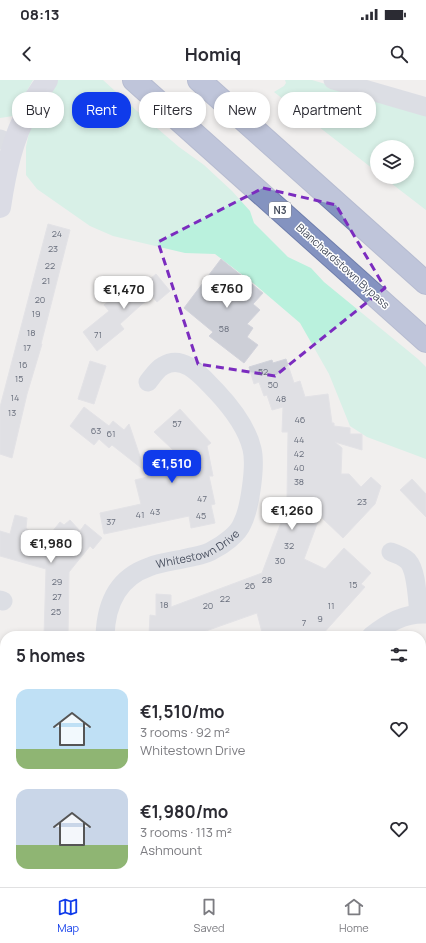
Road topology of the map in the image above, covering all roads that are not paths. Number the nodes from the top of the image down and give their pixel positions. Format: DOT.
graph roads {
  1 [pos="47,80"];
  2 [pos="134,80"];
  3 [pos="199,80"];
  4 [pos="333,80"];
  5 [pos="214,94"];
  6 [pos="426,107"];
  7 [pos="252,128"];
  8 [pos="257,128"];
  9 [pos="7,142"];
  10 [pos="0,207"];
  11 [pos="426,265"];
  12 [pos="426,283"];
  13 [pos="426,341"];
  14 [pos="148,382"];
  15 [pos="391,552"];
  16 [pos="422,613"];
  17 [pos="106,631"];
  18 [pos="378,631"];
  1 -- 9 [label="street"];
  2 -- 13 [label="highway, Blanchardstown Bypass / N3"];
  3 -- 5 [label="highway"];
  4 -- 6 [label="street"];
  7 -- 12 [label="highway"];
  8 -- 11 [label="highway"];
  9 -- 10 [label="street"];
  14 -- 17 [label="street, Whitestown Drive"];
  15 -- 16 [label="street"];
  16 -- 18 [label="street"];
}
